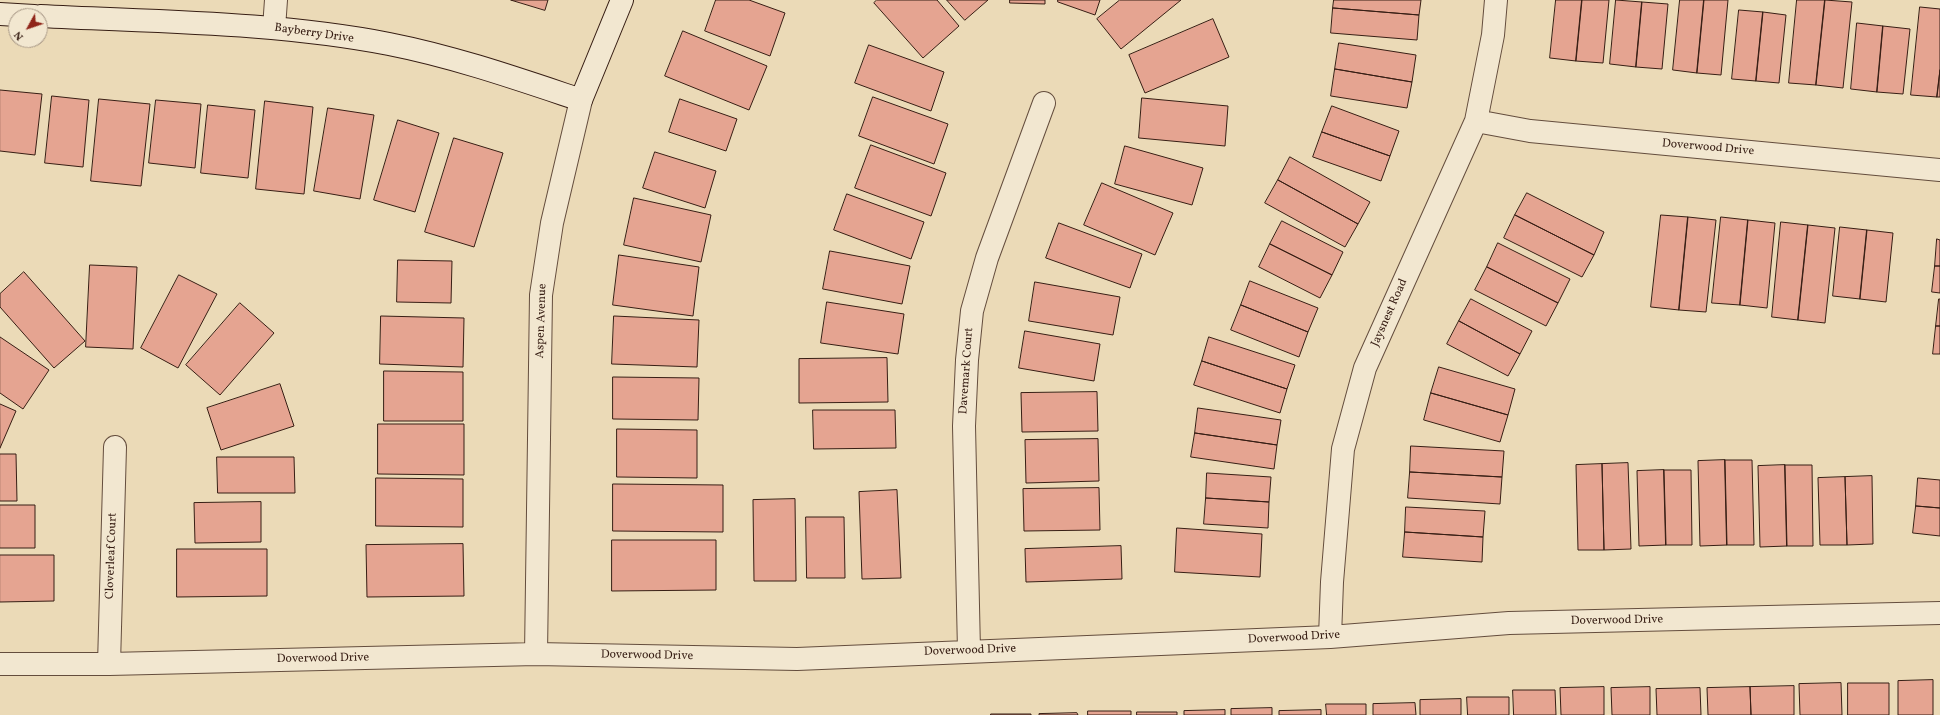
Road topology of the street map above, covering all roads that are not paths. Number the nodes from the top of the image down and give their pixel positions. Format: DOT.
graph roads {
  1 [pos="276,0"];
  2 [pos="622,0"];
  3 [pos="1496,0"];
  4 [pos="48,16"];
  5 [pos="274,28"];
  6 [pos="581,100"];
  7 [pos="1044,103"];
  8 [pos="1476,121"];
  9 [pos="1940,170"];
  10 [pos="115,447"];
  11 [pos="1940,613"];
  12 [pos="1330,637"];
  13 [pos="969,651"];
  14 [pos="536,654"];
  15 [pos="0,664"];
  16 [pos="109,664"];
  1 -- 5 [label="street"];
  2 -- 6 [label="street, Aspen Avenue"];
  3 -- 8 [label="street, Jaysnest Road"];
  4 -- 5 [label="street, Bayberry Drive"];
  5 -- 6 [label="street, Bayberry Drive"];
  6 -- 14 [label="street, Aspen Avenue"];
  7 -- 13 [label="street, Davemark Court"];
  8 -- 9 [label="street, Doverwood Drive"];
  8 -- 12 [label="street, Jaysnest Road"];
  10 -- 16 [label="street, Cloverleaf Court"];
  11 -- 12 [label="street, Doverwood Drive"];
  12 -- 13 [label="street, Doverwood Drive"];
  13 -- 14 [label="street, Doverwood Drive"];
  14 -- 16 [label="street, Doverwood Drive"];
  15 -- 16 [label="street, Doverwood Drive"];
}
